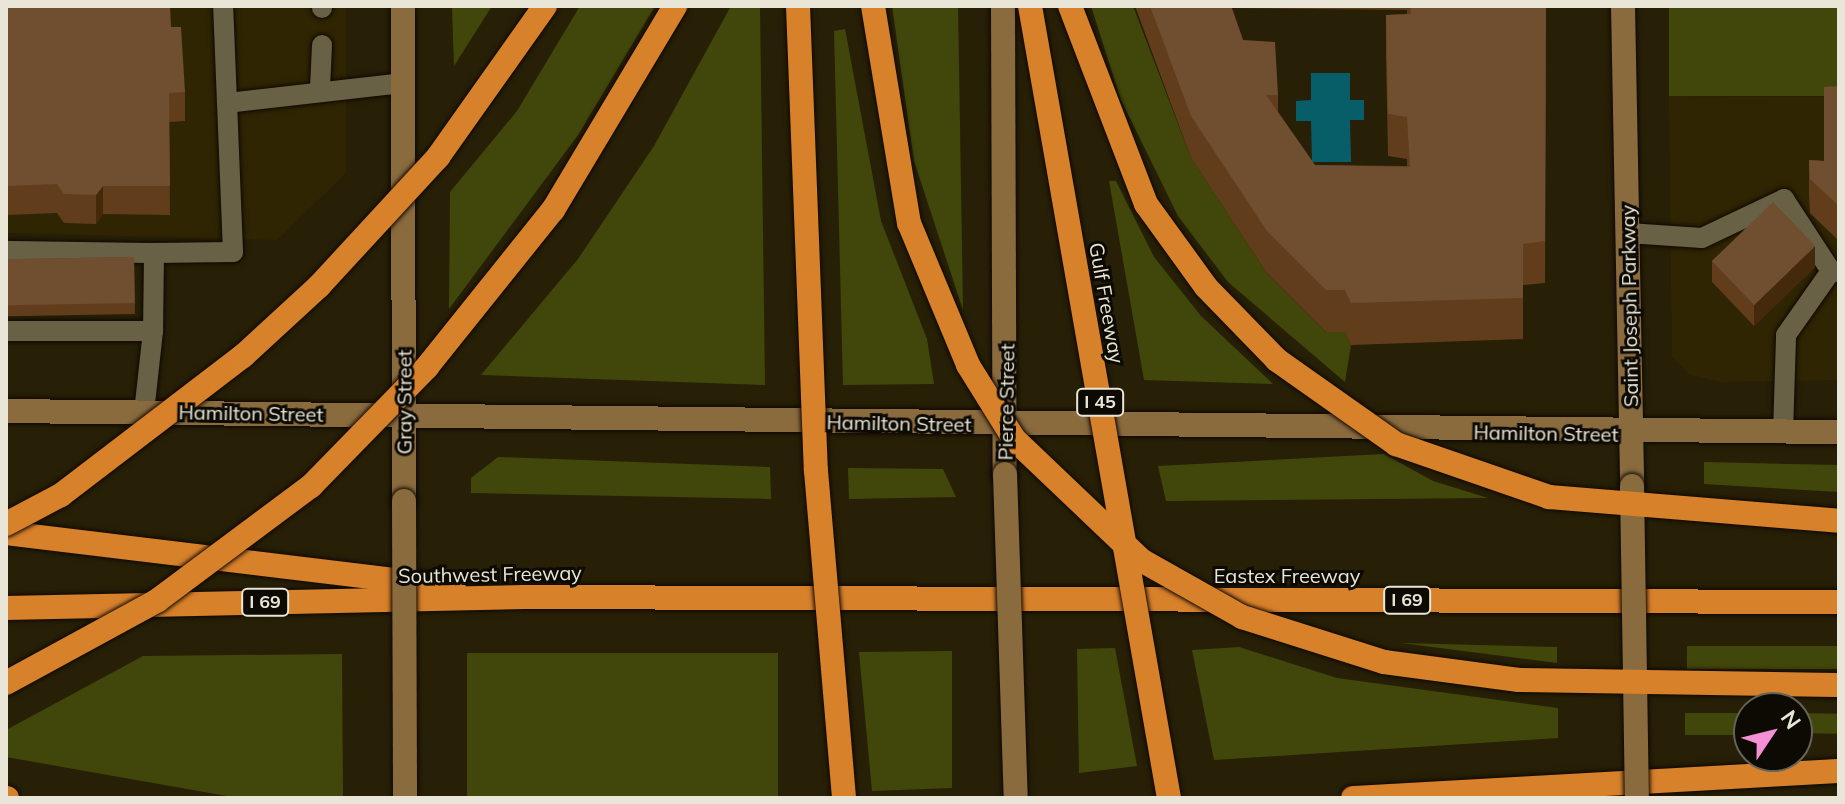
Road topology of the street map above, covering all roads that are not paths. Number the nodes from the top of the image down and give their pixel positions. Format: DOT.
graph roads {
  1 [pos="223,6"];
  2 [pos="403,6"];
  3 [pos="545,6"];
  4 [pos="675,6"];
  5 [pos="798,6"];
  6 [pos="873,6"];
  7 [pos="1003,6"];
  8 [pos="1030,6"];
  9 [pos="1070,6"];
  10 [pos="1623,6"];
  11 [pos="322,45"];
  12 [pos="403,83"];
  13 [pos="320,88"];
  14 [pos="227,103"];
  15 [pos="1628,233"];
  16 [pos="6,251"];
  17 [pos="154,253"];
  18 [pos="1835,272"];
  19 [pos="6,331"];
  20 [pos="153,331"];
  21 [pos="6,411"];
  22 [pos="144,412"];
  23 [pos="405,416"];
  24 [pos="1007,424"];
  25 [pos="1839,432"];
  26 [pos="1783,433"];
  27 [pos="1631,434"];
  28 [pos="1839,521"];
  29 [pos="6,524"];
  30 [pos="6,533"];
  31 [pos="524,597"];
  32 [pos="975,598"];
  33 [pos="1839,602"];
  34 [pos="6,608"];
  35 [pos="6,683"];
  36 [pos="1839,685"];
  37 [pos="1839,771"];
  38 [pos="405,798"];
  39 [pos="844,798"];
  40 [pos="1016,798"];
  41 [pos="1169,798"];
  42 [pos="1353,798"];
  43 [pos="1637,798"];
  1 -- 14 [label="lane"];
  2 -- 12 [label="street, Gray Street"];
  3 -- 29 [label="highway, bridge"];
  4 -- 35 [label="highway, bridge"];
  5 -- 39 [label="highway, bridge"];
  6 -- 36 [label="highway, bridge"];
  7 -- 24 [label="street, Pierce Street"];
  8 -- 41 [label="highway, Gulf Freeway / I 45, bridge"];
  9 -- 28 [label="highway, bridge"];
  10 -- 15 [label="street, Saint Joseph Parkway"];
  11 -- 13 [label="lane"];
  12 -- 13 [label="lane"];
  12 -- 23 [label="street, Gray Street"];
  13 -- 14 [label="lane"];
  14 -- 17 [label="lane"];
  15 -- 18 [label="lane"];
  15 -- 27 [label="street, Saint Joseph Parkway"];
  16 -- 17 [label="lane"];
  17 -- 20 [label="lane"];
  18 -- 26 [label="lane"];
  19 -- 20 [label="lane"];
  20 -- 22 [label="lane"];
  21 -- 22 [label="street, Hamilton Street"];
  22 -- 23 [label="street, Hamilton Street"];
  23 -- 24 [label="street, Hamilton Street"];
  23 -- 38 [label="street, Gray Street, bridge"];
  24 -- 27 [label="street, Hamilton Street"];
  24 -- 40 [label="street, Pierce Street, bridge"];
  25 -- 26 [label="street, Hamilton Street"];
  26 -- 27 [label="street, Hamilton Street"];
  27 -- 43 [label="street, Saint Joseph Parkway, bridge"];
  30 -- 31 [label="highway"];
  31 -- 32 [label="highway, Southwest Freeway / I 69"];
  31 -- 34 [label="highway, Southwest Freeway / I 69"];
  32 -- 33 [label="highway, Eastex Freeway / I 69"];
  37 -- 42 [label="highway"];
}
